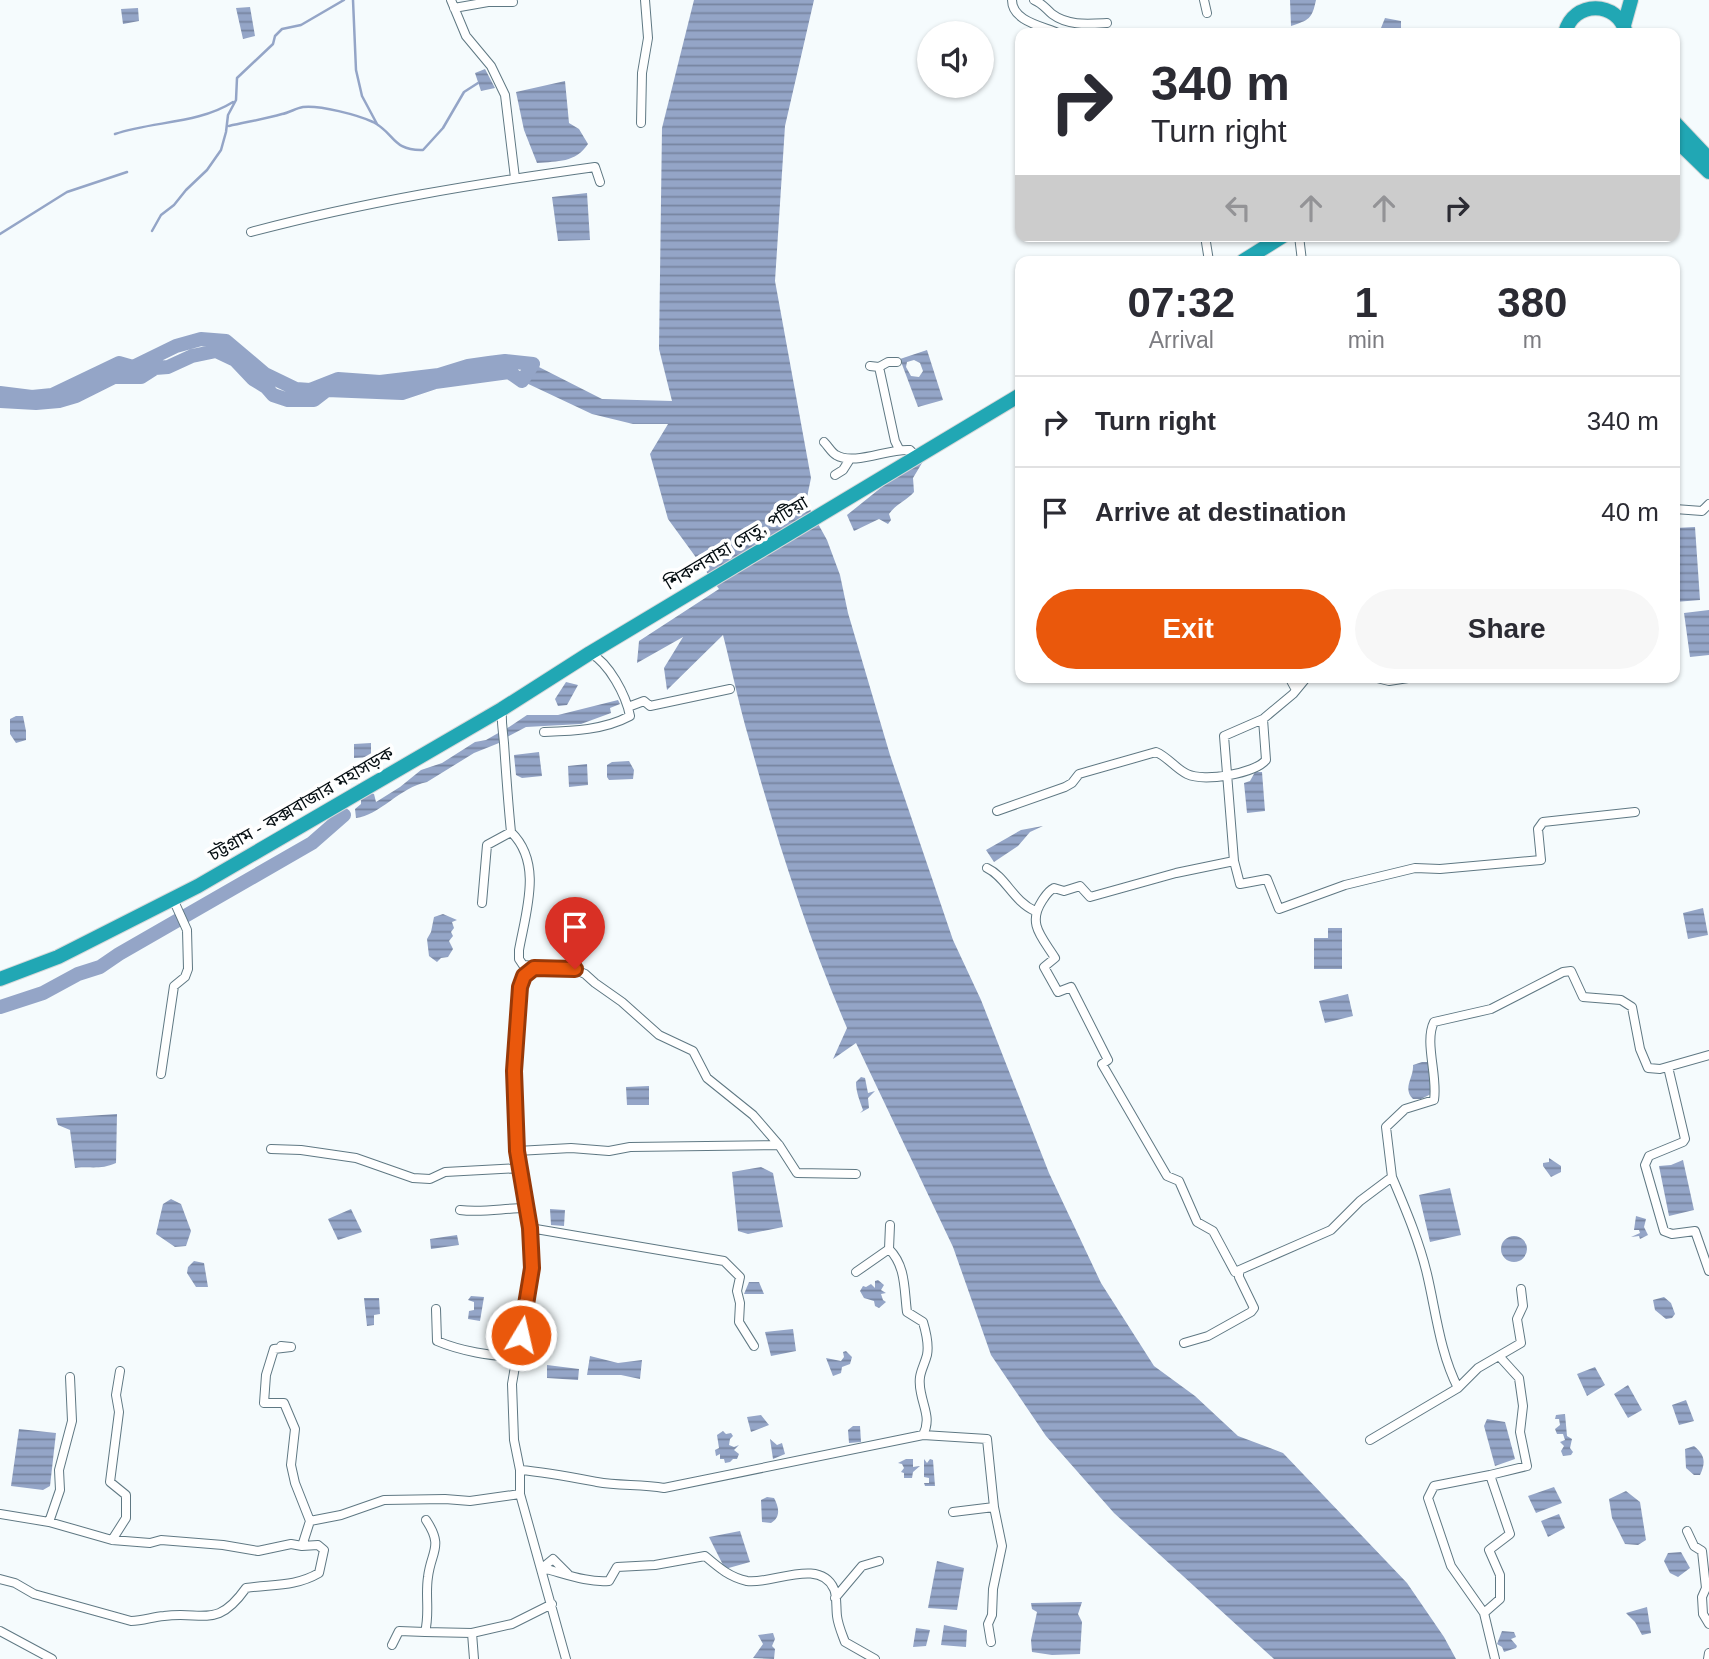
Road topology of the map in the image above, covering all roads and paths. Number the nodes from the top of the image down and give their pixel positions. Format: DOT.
graph roads {
  1 [pos="645,0"];
  2 [pos="1012,0"];
  3 [pos="1034,0"];
  4 [pos="1204,0"];
  5 [pos="1631,0"];
  6 [pos="513,2"];
  7 [pos="452,4"];
  8 [pos="1594,4"];
  9 [pos="1207,13"];
  10 [pos="1107,23"];
  11 [pos="1046,28"];
  12 [pos="1567,28"];
  13 [pos="1624,28"];
  14 [pos="1625,28"];
  15 [pos="640,123"];
  16 [pos="1680,128"];
  17 [pos="1680,144"];
  18 [pos="1709,159"];
  19 [pos="1709,172"];
  20 [pos="515,178"];
  21 [pos="600,182"];
  22 [pos="251,232"];
  23 [pos="1273,242"];
  24 [pos="1251,256"];
  25 [pos="897,362"];
  26 [pos="1015,398"];
  27 [pos="824,442"];
  28 [pos="899,449"];
  29 [pos="917,457"];
  30 [pos="850,459"];
  31 [pos="835,475"];
  32 [pos="1709,504"];
  33 [pos="1680,509"];
  34 [pos="610,642"];
  35 [pos="590,653"];
  36 [pos="1292,683"];
  37 [pos="1302,683"];
  38 [pos="730,690"];
  39 [pos="1296,691"];
  40 [pos="628,707"];
  41 [pos="502,709"];
  42 [pos="1263,719"];
  43 [pos="544,732"];
  44 [pos="1228,777"];
  45 [pos="997,811"];
  46 [pos="1635,812"];
  47 [pos="511,832"];
  48 [pos="1234,862"];
  49 [pos="986,868"];
  50 [pos="482,903"];
  51 [pos="175,905"];
  52 [pos="1035,911"];
  53 [pos="534,968"];
  54 [pos="0,979"];
  55 [pos="1709,1055"];
  56 [pos="1668,1067"];
  57 [pos="161,1074"];
  58 [pos="779,1145"];
  59 [pos="271,1149"];
  60 [pos="517,1151"];
  61 [pos="520,1168"];
  62 [pos="856,1174"];
  63 [pos="1392,1177"];
  64 [pos="526,1208"];
  65 [pos="460,1210"];
  66 [pos="890,1225"];
  67 [pos="530,1228"];
  68 [pos="889,1249"];
  69 [pos="1239,1271"];
  70 [pos="1709,1271"];
  71 [pos="856,1272"];
  72 [pos="1521,1289"];
  73 [pos="436,1309"];
  74 [pos="1184,1343"];
  75 [pos="281,1346"];
  76 [pos="754,1346"];
  77 [pos="1499,1356"];
  78 [pos="517,1358"];
  79 [pos="120,1371"];
  80 [pos="70,1377"];
  81 [pos="1458,1388"];
  82 [pos="923,1435"];
  83 [pos="1370,1440"];
  84 [pos="520,1469"];
  85 [pos="1490,1475"];
  86 [pos="520,1494"];
  87 [pos="994,1507"];
  88 [pos="953,1512"];
  89 [pos="0,1514"];
  90 [pos="426,1520"];
  91 [pos="310,1521"];
  92 [pos="48,1522"];
  93 [pos="1687,1531"];
  94 [pos="112,1540"];
  95 [pos="302,1546"];
  96 [pos="879,1560"];
  97 [pos="542,1567"];
  98 [pos="0,1579"];
  99 [pos="835,1598"];
  100 [pos="552,1604"];
  101 [pos="1484,1613"];
  102 [pos="1709,1624"];
  103 [pos="0,1632"];
  104 [pos="425,1632"];
  105 [pos="472,1633"];
  106 [pos="991,1642"];
  107 [pos="392,1645"];
  108 [pos="1709,1653"];
  109 [pos="52,1659"];
  110 [pos="474,1659"];
  111 [pos="566,1659"];
  112 [pos="875,1659"];
  113 [pos="1495,1659"];
  114 [pos="1708,1659"];
  1 -- 15 [label="street"];
  2 -- 11 [label="street"];
  3 -- 10 [label="street"];
  4 -- 9 [label="street"];
  5 -- 14 [label="highway"];
  6 -- 7 [label="street"];
  7 -- 20 [label="street"];
  8 -- 12 [label="highway"];
  8 -- 13 [label="highway"];
  16 -- 18 [label="highway"];
  17 -- 19 [label="highway"];
  20 -- 21 [label="street"];
  20 -- 22 [label="street"];
  23 -- 24 [label="highway"];
  25 -- 28 [label="street"];
  26 -- 29 [label="highway, শিকলবাহা সেতু, পটিয়া"];
  27 -- 30 [label="street"];
  28 -- 29 [label="street"];
  28 -- 30 [label="street"];
  29 -- 34 [label="highway, শিকলবাহা সেতু, পটিয়া"];
  30 -- 31 [label="street"];
  32 -- 33 [label="street"];
  34 -- 35 [label="highway, চট্টগ্রাম - কক্সবাজার মহাসড়ক"];
  35 -- 40 [label="street"];
  35 -- 41 [label="highway, চট্টগ্রাম - কক্সবাজার মহাসড়ক"];
  36 -- 39 [label="street"];
  37 -- 39 [label="street"];
  38 -- 40 [label="street"];
  39 -- 42 [label="street"];
  40 -- 43 [label="street"];
  41 -- 47 [label="street"];
  41 -- 51 [label="highway, চট্টগ্রাম - কক্সবাজার মহাসড়ক"];
  42 -- 44 [label="street"];
  42 -- 44 [label="street"];
  44 -- 45 [label="street"];
  44 -- 48 [label="street"];
  46 -- 48 [label="street"];
  47 -- 50 [label="street"];
  47 -- 53 [label="street"];
  48 -- 52 [label="street"];
  49 -- 52 [label="street"];
  51 -- 54 [label="highway, চট্টগ্রাম - কক্সবাজার মহাসড়ক"];
  51 -- 57 [label="street"];
  52 -- 69 [label="street"];
  53 -- 58 [label="street"];
  53 -- 60 [label="street"];
  55 -- 56 [label="street"];
  56 -- 63 [label="street"];
  56 -- 70 [label="street"];
  58 -- 60 [label="street"];
  58 -- 62 [label="street"];
  59 -- 61 [label="street"];
  60 -- 61 [label="street"];
  61 -- 64 [label="street"];
  63 -- 69 [label="street"];
  63 -- 81 [label="street"];
  64 -- 65 [label="street"];
  64 -- 67 [label="street"];
  66 -- 68 [label="street"];
  67 -- 76 [label="street"];
  67 -- 78 [label="street"];
  68 -- 71 [label="street"];
  68 -- 82 [label="street"];
  69 -- 74 [label="street"];
  72 -- 77 [label="street"];
  73 -- 78 [label="street"];
  75 -- 91 [label="street"];
  77 -- 81 [label="street"];
  77 -- 85 [label="street"];
  78 -- 84 [label="street"];
  79 -- 94 [label="street"];
  80 -- 92 [label="street"];
  81 -- 83 [label="street"];
  82 -- 84 [label="street"];
  82 -- 87 [label="street"];
  84 -- 86 [label="street"];
  85 -- 101 [label="street"];
  85 -- 101 [label="street"];
  86 -- 91 [label="street"];
  86 -- 97 [label="street"];
  87 -- 88 [label="street"];
  87 -- 106 [label="street"];
  89 -- 92 [label="street"];
  90 -- 104 [label="street"];
  91 -- 95 [label="street"];
  92 -- 94 [label="street"];
  93 -- 102 [label="street"];
  94 -- 95 [label="street"];
  95 -- 98 [label="street"];
  96 -- 99 [label="street"];
  97 -- 99 [label="street"];
  97 -- 100 [label="street"];
  99 -- 112 [label="street"];
  100 -- 105 [label="street"];
  100 -- 111 [label="street"];
  101 -- 113 [label="street"];
  103 -- 109 [label="street"];
  104 -- 105 [label="street"];
  104 -- 107 [label="street"];
  105 -- 110 [label="street"];
  108 -- 114 [label="street"];
}
